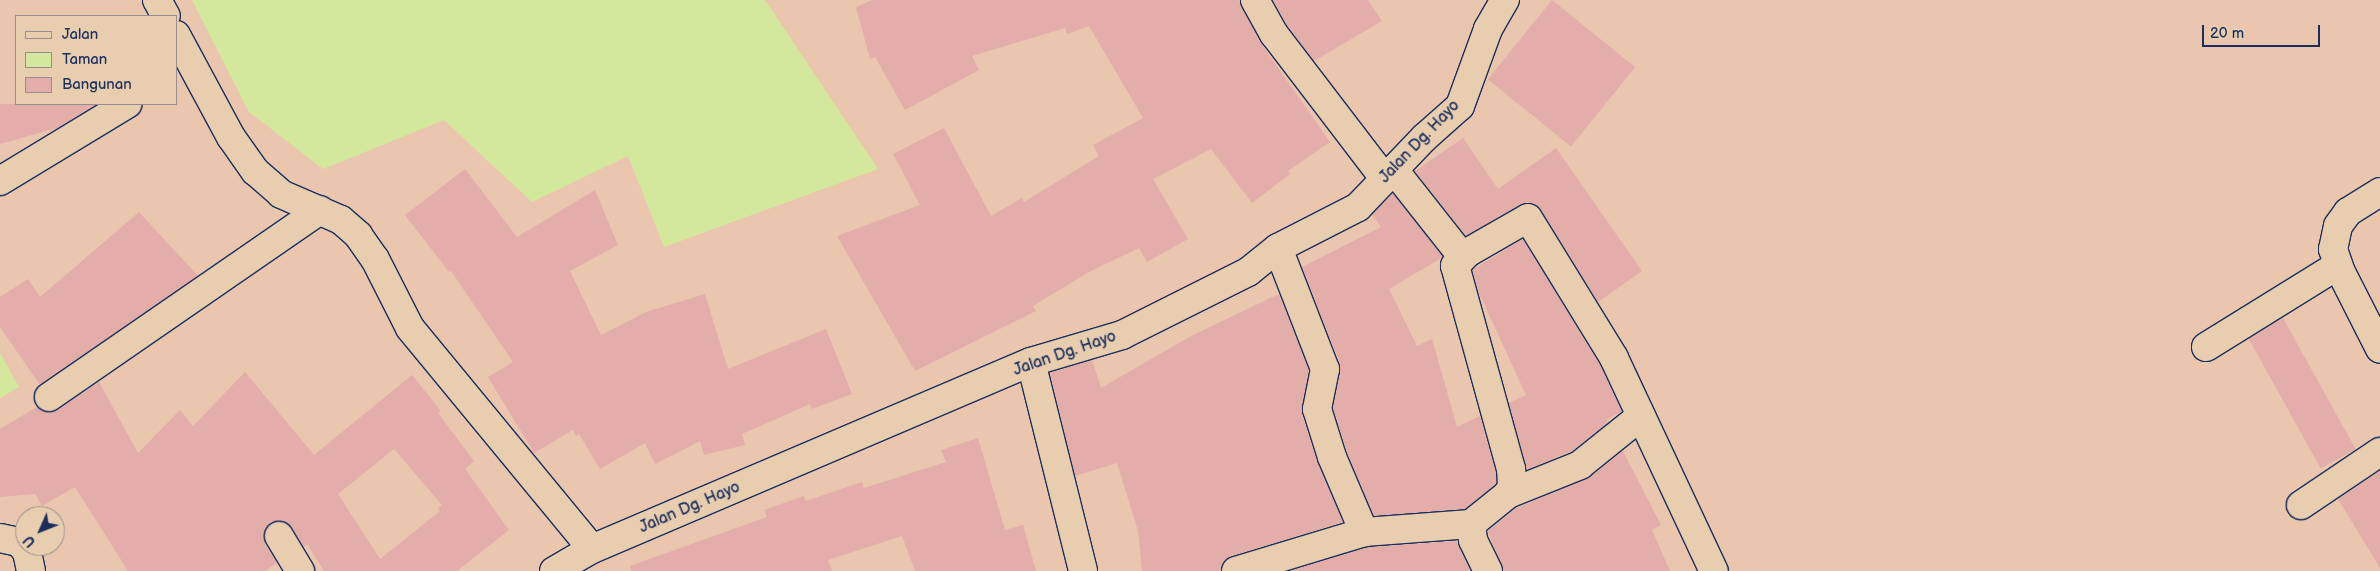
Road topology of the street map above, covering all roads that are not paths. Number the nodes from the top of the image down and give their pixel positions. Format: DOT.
graph roads {
  1 [pos="157,0"];
  2 [pos="1255,0"];
  3 [pos="1505,0"];
  4 [pos="165,15"];
  5 [pos="178,44"];
  6 [pos="183,66"];
  7 [pos="125,105"];
  8 [pos="1390,174"];
  9 [pos="0,181"];
  10 [pos="2380,192"];
  11 [pos="320,210"];
  12 [pos="1278,248"];
  13 [pos="1462,256"];
  14 [pos="2338,265"];
  15 [pos="2206,347"];
  16 [pos="2380,349"];
  17 [pos="1031,362"];
  18 [pos="49,397"];
  19 [pos="1641,416"];
  20 [pos="2380,452"];
  21 [pos="1508,494"];
  22 [pos="2301,505"];
  23 [pos="1471,524"];
  24 [pos="1364,532"];
  25 [pos="279,536"];
  26 [pos="0,538"];
  27 [pos="592,550"];
  28 [pos="31,571"];
  29 [pos="300,571"];
  30 [pos="554,571"];
  31 [pos="1084,571"];
  32 [pos="1236,571"];
  33 [pos="1488,571"];
  34 [pos="1714,571"];
  1 -- 4 [label="street"];
  2 -- 8 [label="street"];
  3 -- 8 [label="street, Jalan Dg. Hayo"];
  5 -- 6 [label="street"];
  6 -- 11 [label="street"];
  7 -- 9 [label="street"];
  8 -- 12 [label="street, Jalan Dg. Hayo"];
  8 -- 13 [label="street"];
  10 -- 14 [label="street"];
  11 -- 18 [label="street"];
  11 -- 27 [label="street"];
  12 -- 17 [label="street, Jalan Dg. Hayo"];
  12 -- 24 [label="street"];
  13 -- 19 [label="street"];
  13 -- 21 [label="street"];
  14 -- 15 [label="street"];
  14 -- 16 [label="street"];
  17 -- 27 [label="street, Jalan Dg. Hayo"];
  17 -- 31 [label="street"];
  19 -- 21 [label="street"];
  19 -- 34 [label="street"];
  20 -- 22 [label="street"];
  21 -- 23 [label="street"];
  23 -- 24 [label="street"];
  23 -- 33 [label="street"];
  24 -- 32 [label="street"];
  25 -- 29 [label="street"];
  26 -- 28 [label="street"];
  27 -- 30 [label="street, Jalan Dg. Hayo"];
}
